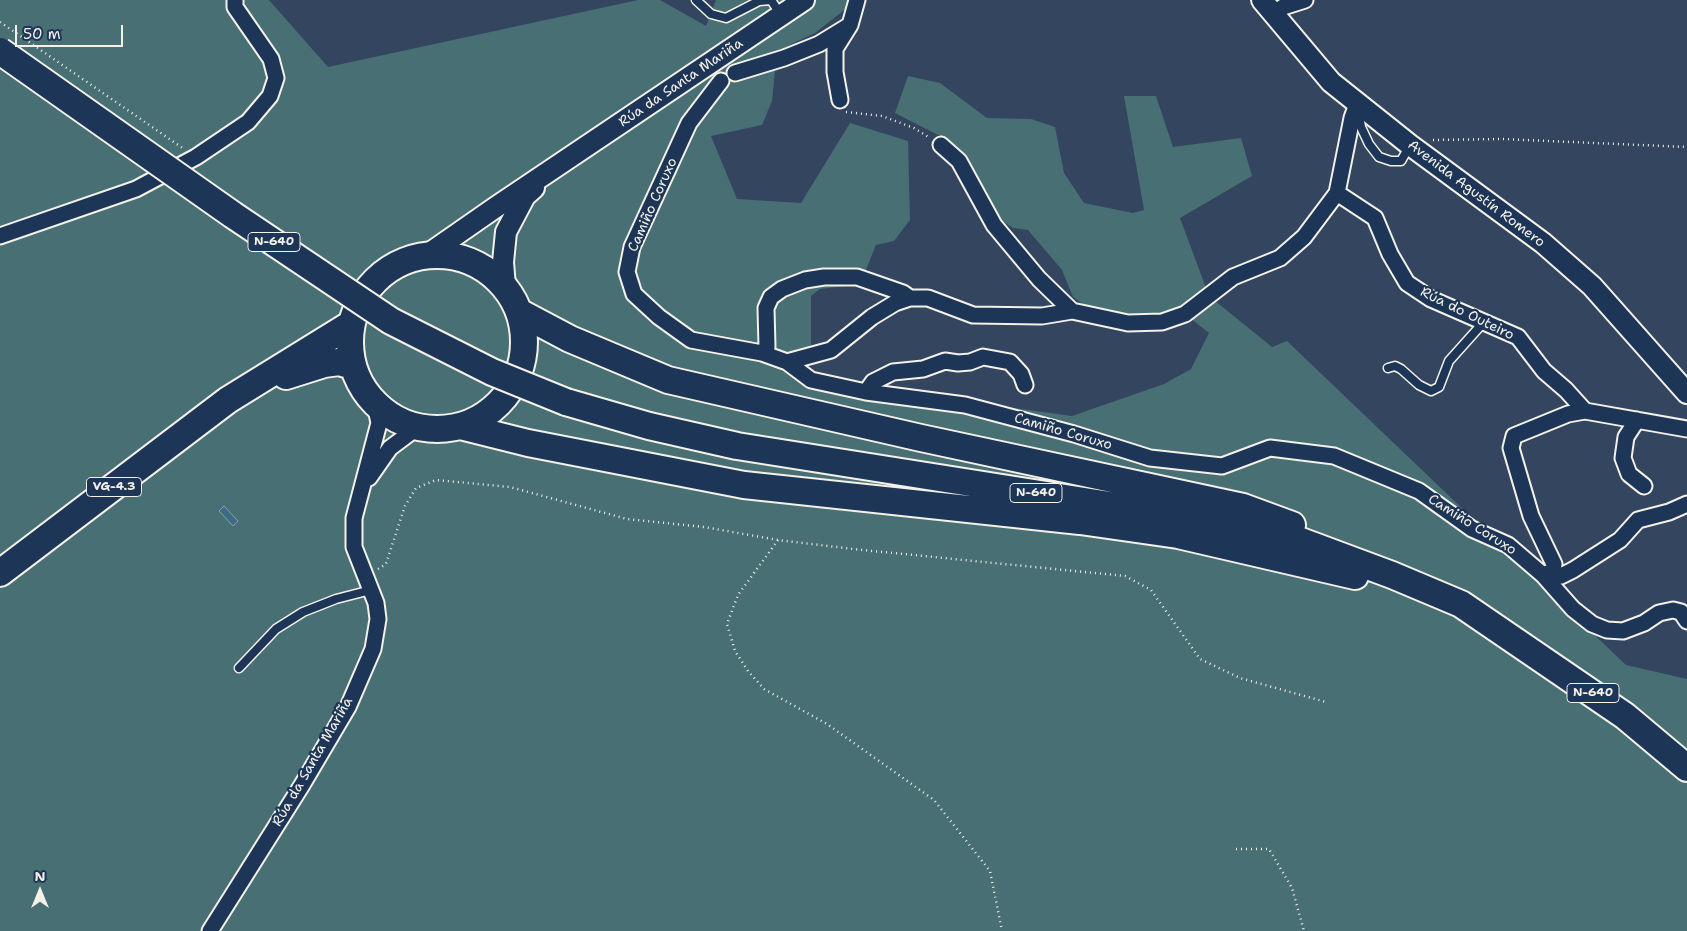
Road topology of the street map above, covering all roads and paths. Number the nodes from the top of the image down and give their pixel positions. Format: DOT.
graph roads {
  1 [pos="235,0"];
  2 [pos="696,0"];
  3 [pos="804,0"];
  4 [pos="857,0"];
  5 [pos="1305,0"];
  6 [pos="1267,7"];
  7 [pos="781,16"];
  8 [pos="0,22"];
  9 [pos="850,25"];
  10 [pos="732,48"];
  11 [pos="0,51"];
  12 [pos="698,70"];
  13 [pos="735,73"];
  14 [pos="721,81"];
  15 [pos="840,100"];
  16 [pos="1357,104"];
  17 [pos="941,145"];
  18 [pos="1410,145"];
  19 [pos="1687,147"];
  20 [pos="196,157"];
  21 [pos="558,167"];
  22 [pos="1337,193"];
  23 [pos="0,236"];
  24 [pos="428,255"];
  25 [pos="505,288"];
  26 [pos="910,298"];
  27 [pos="1072,311"];
  28 [pos="519,312"];
  29 [pos="1483,323"];
  30 [pos="351,324"];
  31 [pos="762,353"];
  32 [pos="787,362"];
  33 [pos="353,366"];
  34 [pos="1388,368"];
  35 [pos="1025,385"];
  36 [pos="866,392"];
  37 [pos="1687,393"];
  38 [pos="228,400"];
  39 [pos="375,404"];
  40 [pos="1585,412"];
  41 [pos="1637,420"];
  42 [pos="460,426"];
  43 [pos="418,427"];
  44 [pos="1687,429"];
  45 [pos="1644,486"];
  46 [pos="360,495"];
  47 [pos="1687,504"];
  48 [pos="778,540"];
  49 [pos="0,573"];
  50 [pos="1548,573"];
  51 [pos="369,584"];
  52 [pos="1687,621"];
  53 [pos="1494,625"];
  54 [pos="239,668"];
  55 [pos="1326,702"];
  56 [pos="1687,768"];
  57 [pos="1236,849"];
  58 [pos="1302,930"];
  59 [pos="210,931"];
  60 [pos="1002,931"];
  1 -- 20 [label="street"];
  2 -- 7 [label="lane"];
  3 -- 7 [label="street, Rúa da Santa Mariña"];
  4 -- 9 [label="street"];
  5 -- 6 [label="street"];
  6 -- 16 [label="street, Avenida Agustín Romero"];
  7 -- 10 [label="street, Rúa da Santa Mariña"];
  8 -- 20 [label="path"];
  9 -- 13 [label="street"];
  9 -- 15 [label="street"];
  10 -- 12 [label="street, Rúa da Santa Mariña"];
  10 -- 13 [label="street"];
  11 -- 53 [label="highway, N-640, bridge"];
  12 -- 14 [label="street"];
  12 -- 21 [label="street, Rúa da Santa Mariña"];
  13 -- 14 [label="street"];
  14 -- 31 [label="street, Camiño Coruxo"];
  15 -- 17 [label="path"];
  16 -- 18 [label="street, Avenida Agustín Romero"];
  16 -- 18 [label="lane"];
  16 -- 22 [label="street"];
  17 -- 27 [label="street"];
  18 -- 19 [label="path"];
  18 -- 37 [label="street, Avenida Agustín Romero"];
  20 -- 23 [label="street"];
  21 -- 24 [label="street, Rúa da Santa Mariña"];
  21 -- 25 [label="street, Rúa da Santa Mariña"];
  22 -- 27 [label="street"];
  22 -- 29 [label="street, Rúa do Outeiro"];
  24 -- 25 [label="highway"];
  24 -- 30 [label="highway"];
  25 -- 28 [label="highway"];
  26 -- 27 [label="street"];
  26 -- 31 [label="street"];
  26 -- 32 [label="street"];
  28 -- 42 [label="highway"];
  28 -- 53 [label="highway"];
  29 -- 34 [label="lane"];
  29 -- 40 [label="street, Rúa do Outeiro"];
  30 -- 33 [label="highway"];
  30 -- 38 [label="highway, VG-4.3"];
  31 -- 32 [label="street, Camiño Coruxo"];
  32 -- 36 [label="street, Camiño Coruxo"];
  33 -- 38 [label="highway, VG-4.3"];
  33 -- 39 [label="highway"];
  35 -- 36 [label="street"];
  36 -- 50 [label="street, Camiño Coruxo"];
  38 -- 49 [label="highway, VG-4.3"];
  39 -- 43 [label="highway"];
  39 -- 46 [label="street, Rúa da Santa Mariña"];
  40 -- 41 [label="street"];
  40 -- 50 [label="street"];
  41 -- 44 [label="street"];
  41 -- 45 [label="street"];
  42 -- 43 [label="highway"];
  42 -- 53 [label="highway"];
  43 -- 46 [label="street, Rúa da Santa Mariña"];
  46 -- 51 [label="street, Rúa da Santa Mariña"];
  47 -- 50 [label="street"];
  48 -- 51 [label="path"];
  48 -- 55 [label="path"];
  48 -- 60 [label="path"];
  50 -- 52 [label="street, Camiño Coruxo"];
  51 -- 54 [label="lane"];
  51 -- 59 [label="street, Rúa da Santa Mariña"];
  53 -- 56 [label="highway, N-640"];
  57 -- 58 [label="path"];
}
